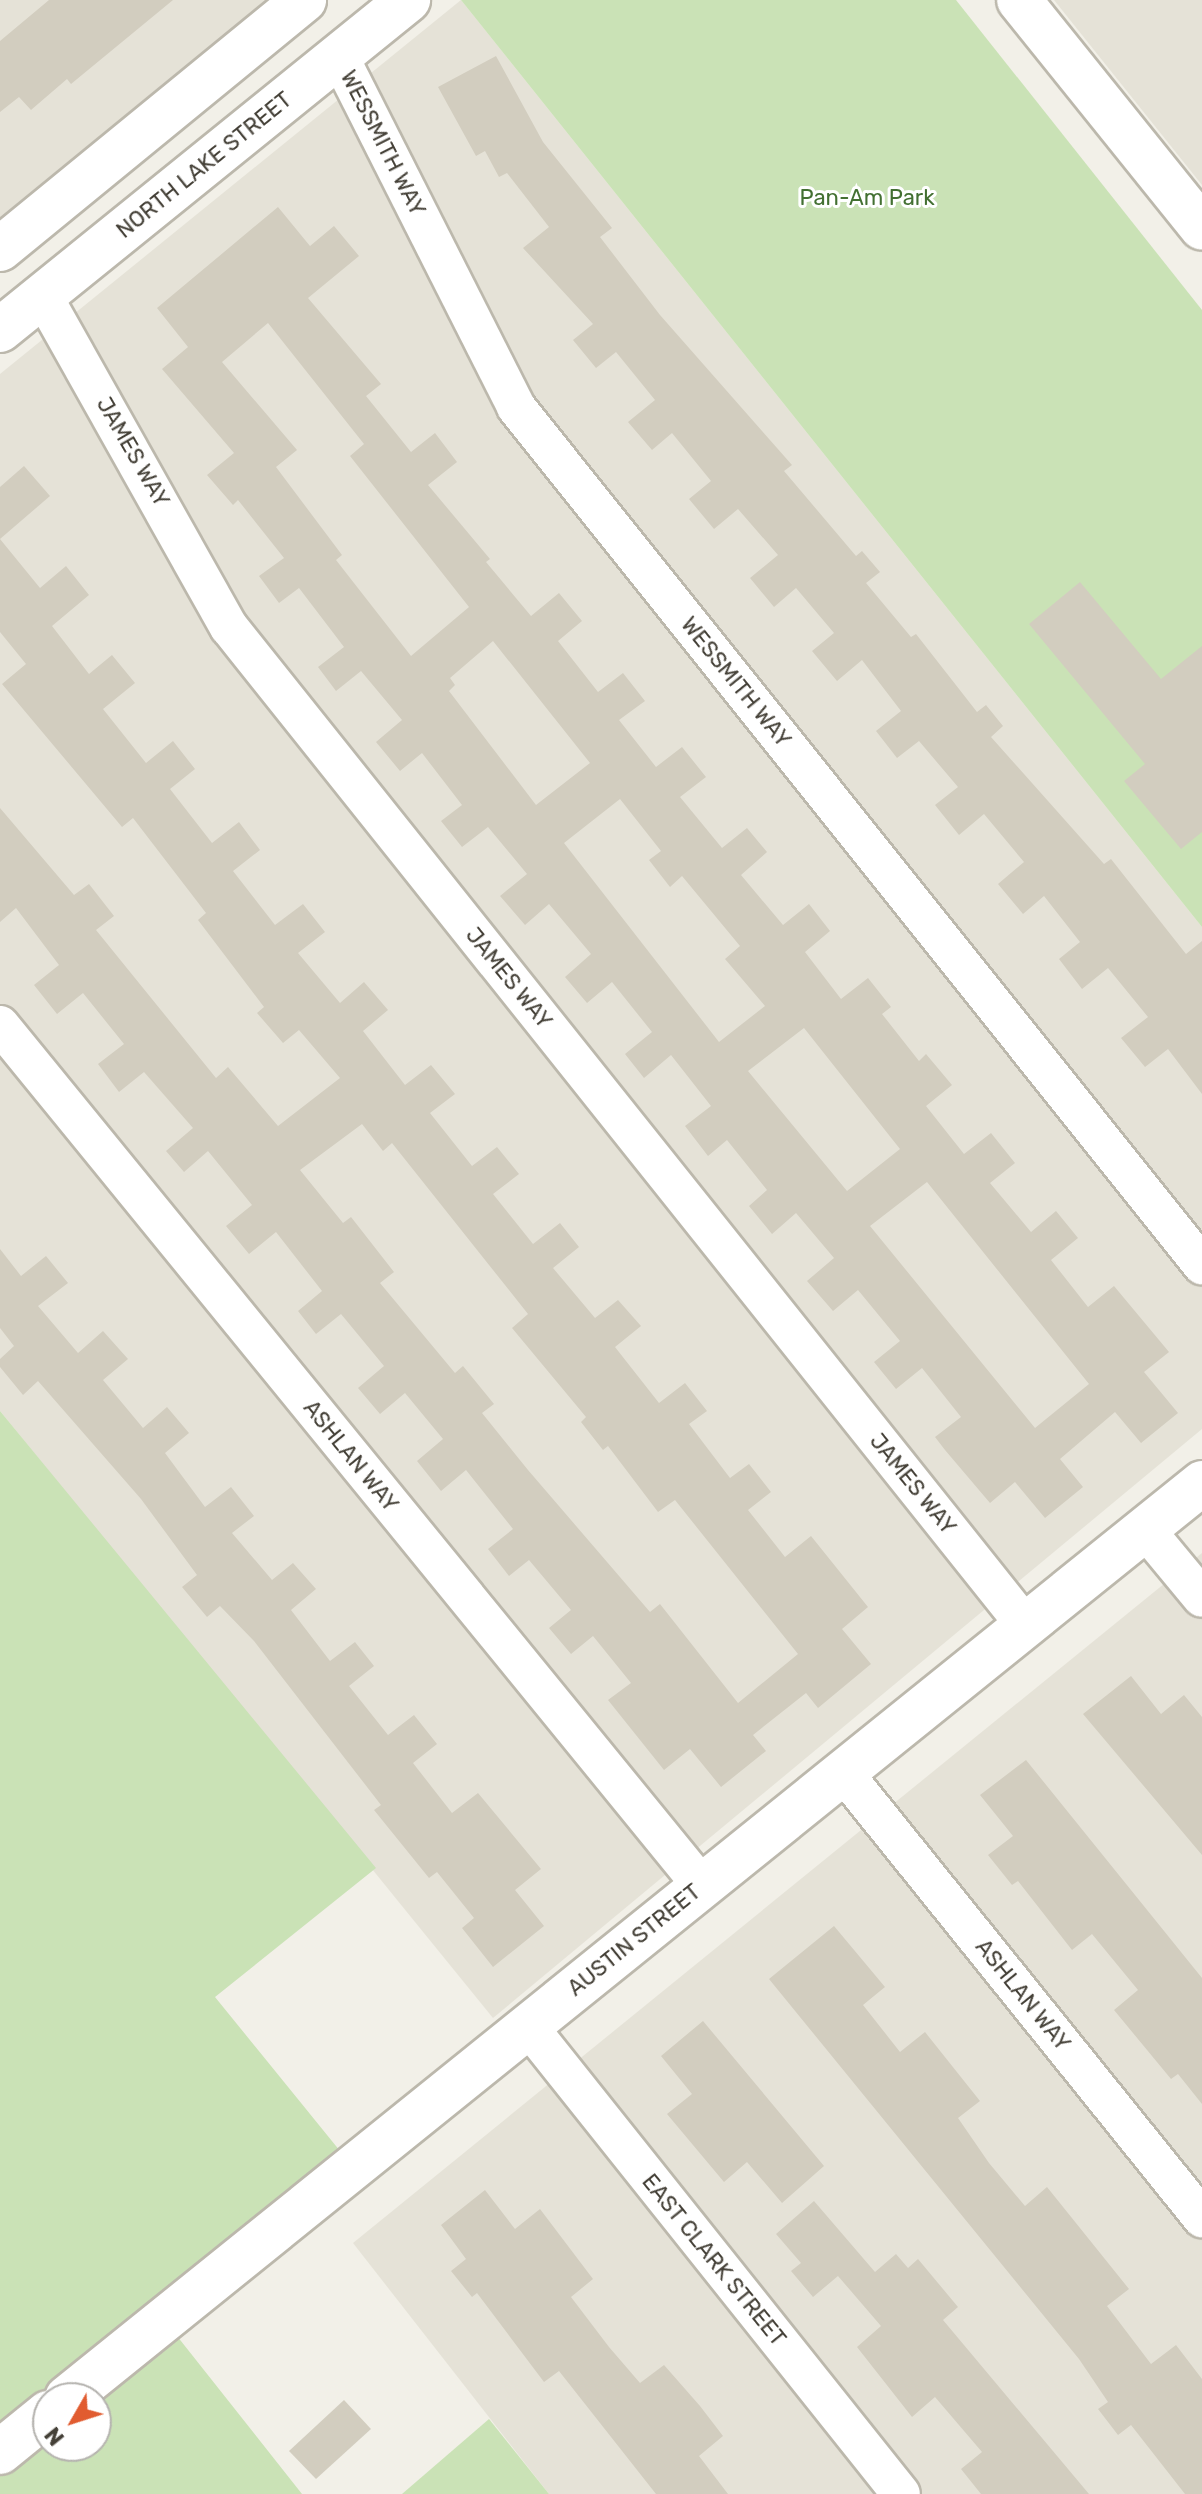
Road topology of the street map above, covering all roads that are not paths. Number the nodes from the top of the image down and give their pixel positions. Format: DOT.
graph roads {
  1 [pos="408,0"];
  2 [pos="1019,0"];
  3 [pos="297,2"];
  4 [pos="339,56"];
  5 [pos="1202,228"];
  6 [pos="0,249"];
  7 [pos="43,296"];
  8 [pos="0,330"];
  9 [pos="0,1025"];
  10 [pos="1202,1265"];
  11 [pos="1202,1483"];
  12 [pos="1145,1529"];
  13 [pos="1202,1598"];
  14 [pos="1025,1625"];
  15 [pos="843,1772"];
  16 [pos="702,1886"];
  17 [pos="528,2026"];
  18 [pos="1202,2218"];
  19 [pos="87,2382"];
  20 [pos="32,2426"];
  21 [pos="0,2452"];
  22 [pos="901,2494"];
  1 -- 4 [label="street, NORTH LAKE STREET"];
  2 -- 5 [label="street"];
  3 -- 6 [label="street"];
  4 -- 7 [label="street, NORTH LAKE STREET"];
  4 -- 10 [label="street, WESSMITH WAY"];
  7 -- 8 [label="street, NORTH LAKE STREET"];
  7 -- 14 [label="street, JAMES WAY"];
  9 -- 16 [label="street, ASHLAN WAY"];
  11 -- 12 [label="street, AUSTIN STREET"];
  12 -- 13 [label="street"];
  12 -- 14 [label="street, AUSTIN STREET"];
  14 -- 15 [label="street, AUSTIN STREET"];
  15 -- 16 [label="street, AUSTIN STREET"];
  15 -- 18 [label="street, ASHLAN WAY"];
  16 -- 17 [label="street, AUSTIN STREET"];
  17 -- 19 [label="street, AUSTIN STREET"];
  17 -- 22 [label="street, EAST CLARK STREET"];
  20 -- 21 [label="street"];
}
